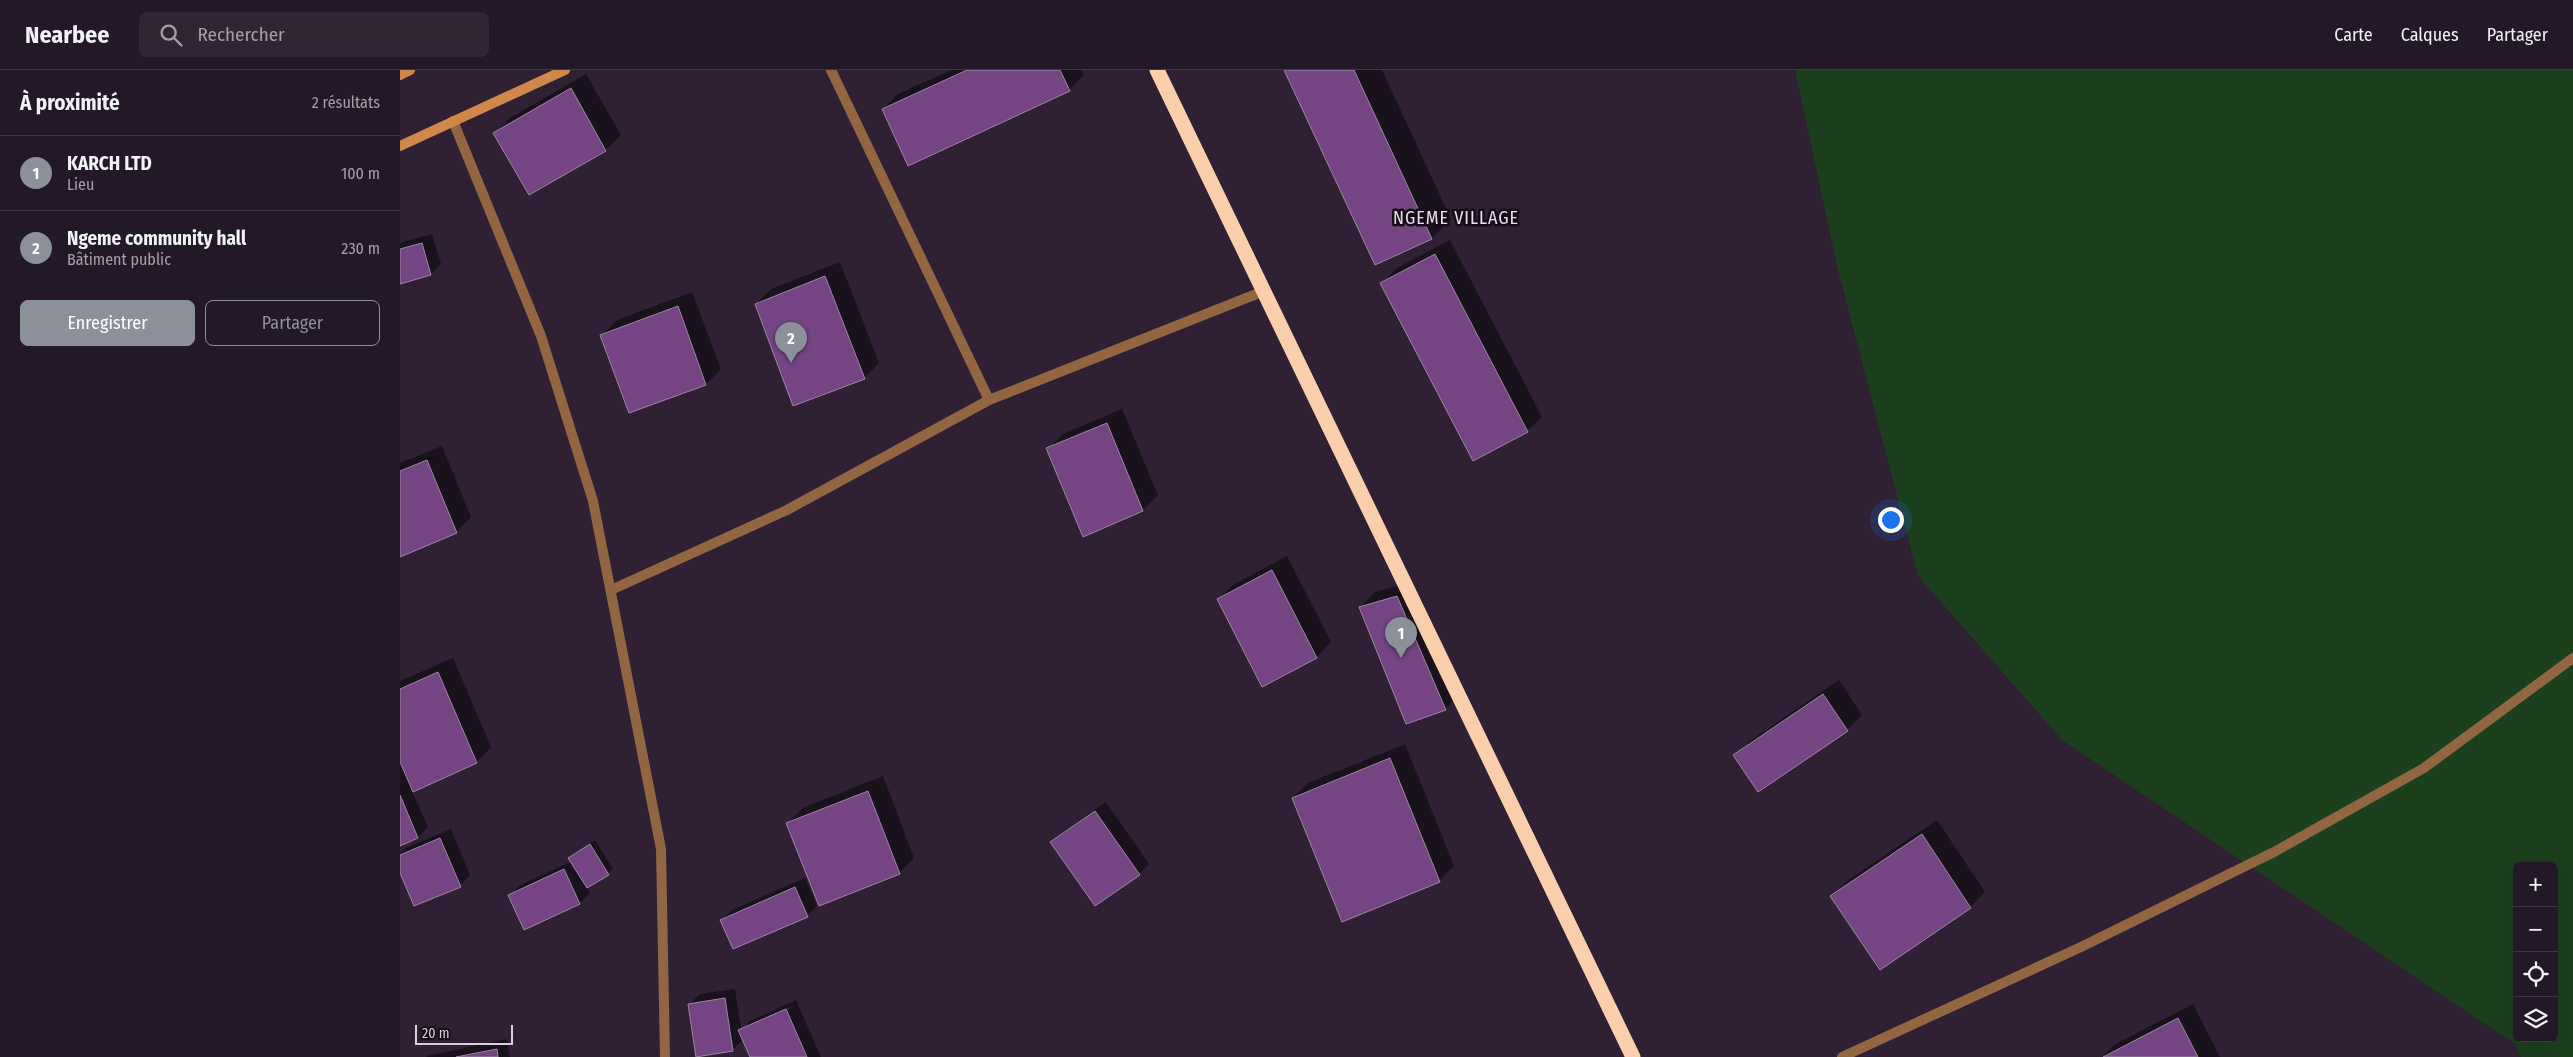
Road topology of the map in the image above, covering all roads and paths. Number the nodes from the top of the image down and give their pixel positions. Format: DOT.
graph roads {
  1 [pos="410,70"];
  2 [pos="564,70"];
  3 [pos="830,70"];
  4 [pos="1157,70"];
  5 [pos="400,75"];
  6 [pos="453,121"];
  7 [pos="400,146"];
  8 [pos="1264,291"];
  9 [pos="989,400"];
  10 [pos="611,590"];
  11 [pos="2573,658"];
  12 [pos="665,1057"];
  13 [pos="1633,1057"];
  14 [pos="1842,1057"];
  1 -- 5 [label="main road"];
  2 -- 6 [label="main road"];
  3 -- 9 [label="street"];
  4 -- 8 [label="highway"];
  6 -- 7 [label="main road"];
  6 -- 10 [label="street"];
  8 -- 9 [label="street"];
  8 -- 13 [label="highway"];
  9 -- 10 [label="street"];
  10 -- 12 [label="street"];
  11 -- 14 [label="street"];
}
